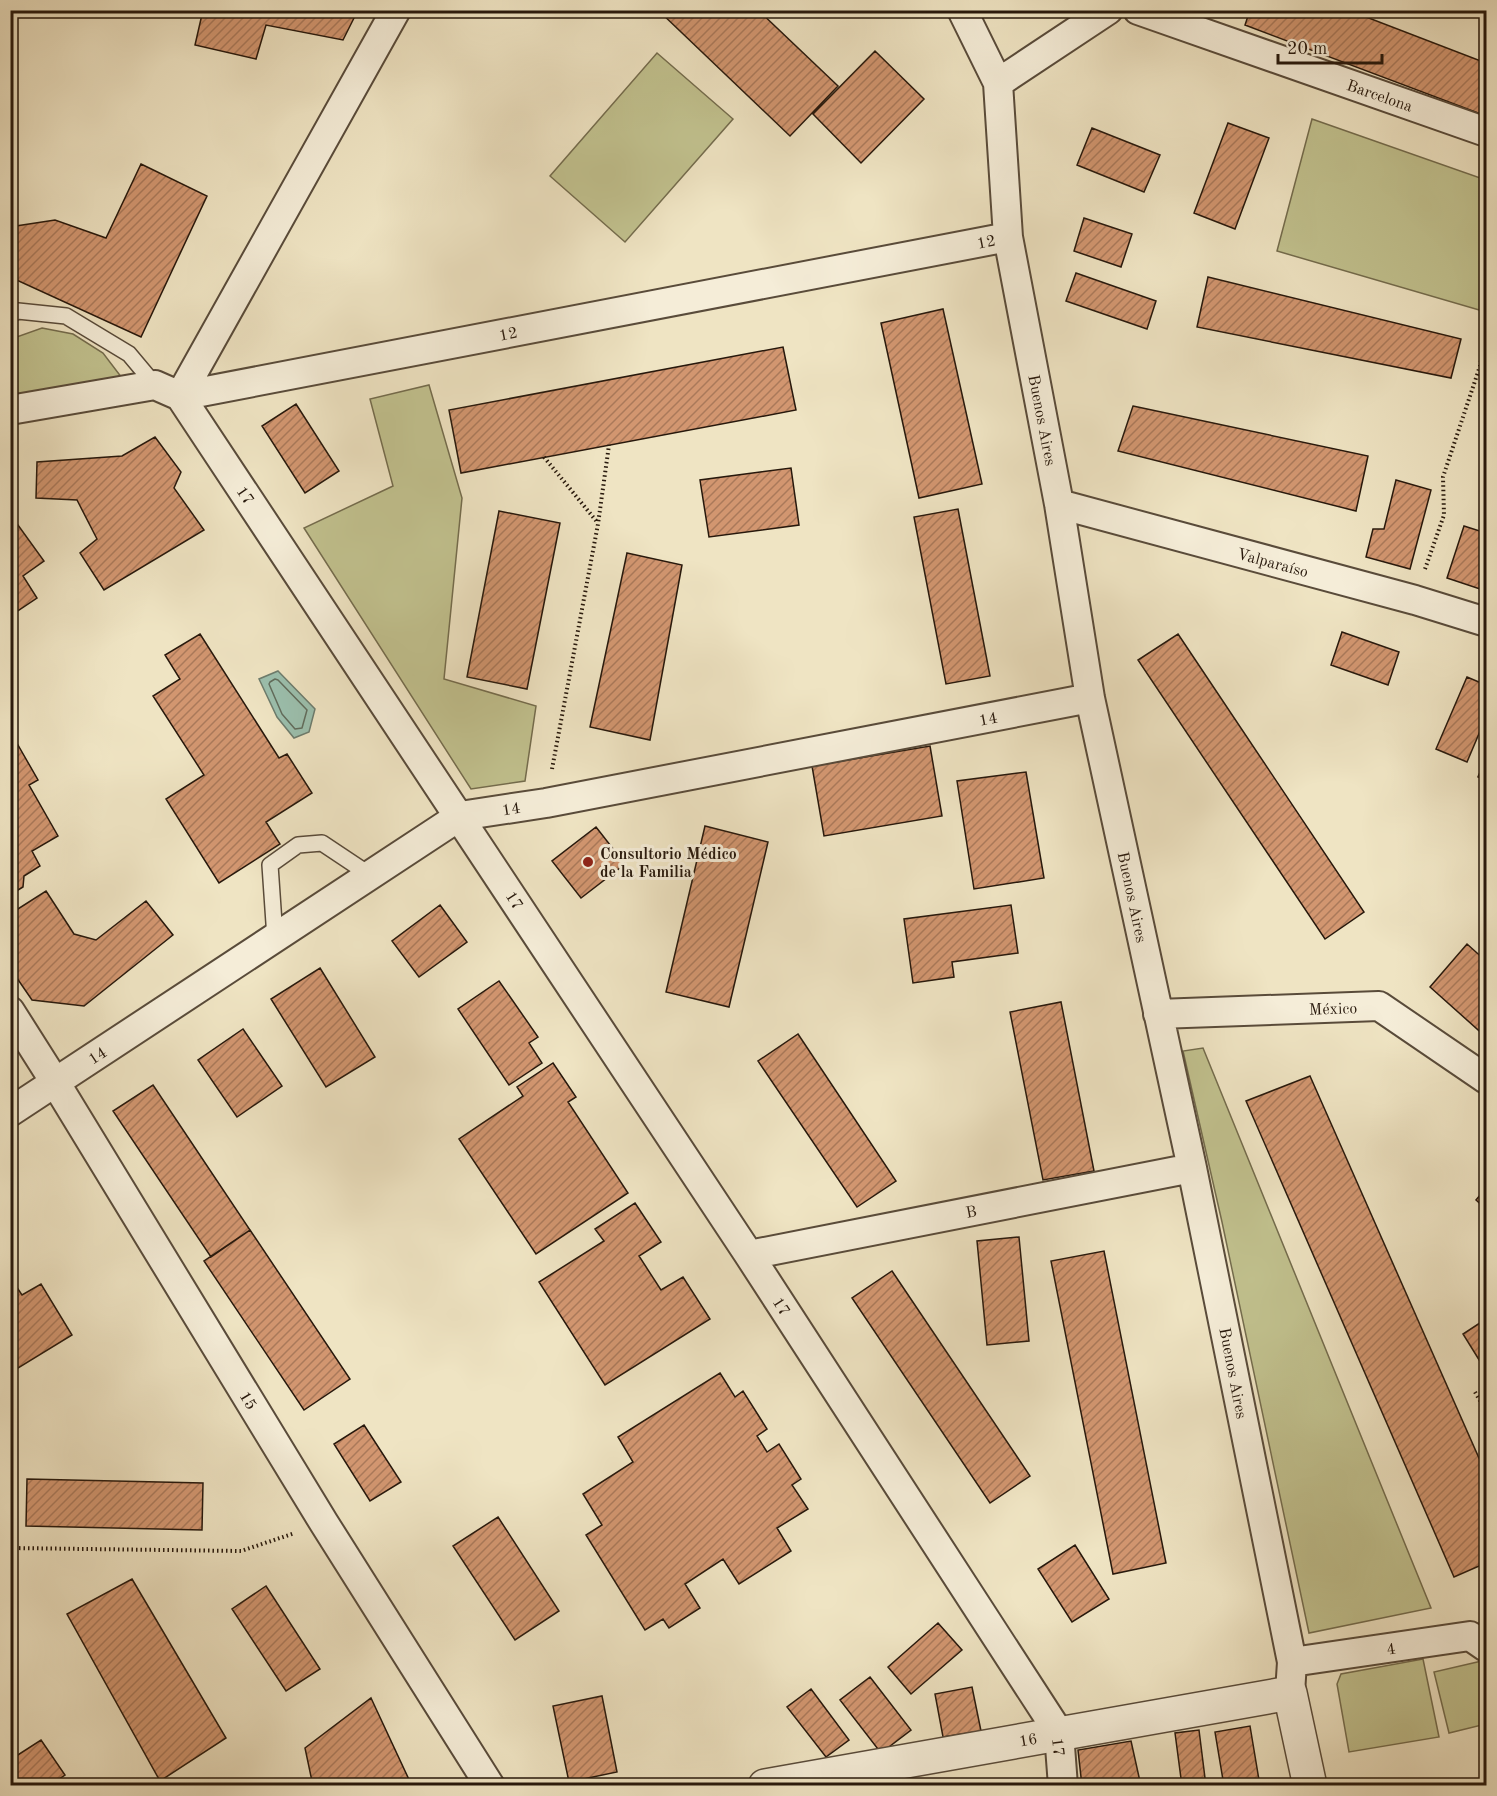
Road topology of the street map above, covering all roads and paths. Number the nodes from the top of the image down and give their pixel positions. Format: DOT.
graph roads {
  1 [pos="396,10"];
  2 [pos="962,10"];
  3 [pos="1108,10"];
  4 [pos="1138,10"];
  5 [pos="998,83"];
  6 [pos="1486,132"];
  7 [pos="1008,237"];
  8 [pos="1486,252"];
  9 [pos="1486,303"];
  10 [pos="10,315"];
  11 [pos="1486,331"];
  12 [pos="168,390"];
  13 [pos="10,410"];
  14 [pos="609,445"];
  15 [pos="544,457"];
  16 [pos="1059,504"];
  17 [pos="598,524"];
  18 [pos="1415,600"];
  19 [pos="1486,622"];
  20 [pos="1090,698"];
  21 [pos="546,803"];
  22 [pos="459,816"];
  23 [pos="370,875"];
  24 [pos="274,939"];
  25 [pos="10,1011"];
  26 [pos="1158,1014"];
  27 [pos="1486,1079"];
  28 [pos="55,1082"];
  29 [pos="10,1112"];
  30 [pos="1192,1167"];
  31 [pos="749,1255"];
  32 [pos="1475,1392"];
  33 [pos="1486,1411"];
  34 [pos="324,1523"];
  35 [pos="10,1548"];
  36 [pos="1486,1647"];
  37 [pos="1291,1678"];
  38 [pos="1059,1733"];
  39 [pos="490,1785"];
  40 [pos="765,1785"];
  41 [pos="1063,1785"];
  42 [pos="1310,1785"];
  1 -- 12 [label="street"];
  2 -- 5 [label="street, Buenos Aires"];
  3 -- 5 [label="street"];
  4 -- 6 [label="street, Barcelona"];
  5 -- 7 [label="street, Buenos Aires"];
  7 -- 12 [label="street, 12"];
  7 -- 16 [label="street, Buenos Aires"];
  8 -- 9 [label="path"];
  10 -- 12 [label="lane"];
  11 -- 18 [label="path"];
  12 -- 13 [label="street, 12"];
  12 -- 22 [label="street, 17"];
  14 -- 17 [label="path"];
  15 -- 17 [label="path"];
  16 -- 18 [label="street, Valparaíso"];
  16 -- 20 [label="street, Buenos Aires"];
  17 -- 21 [label="path"];
  18 -- 19 [label="street, Valparaíso"];
  20 -- 21 [label="street, 14"];
  20 -- 26 [label="street, Buenos Aires"];
  21 -- 22 [label="street, 14"];
  22 -- 23 [label="street, 14"];
  22 -- 31 [label="street, 17"];
  23 -- 24 [label="street, 14"];
  23 -- 24 [label="lane"];
  24 -- 28 [label="street, 14"];
  25 -- 28 [label="street, 15"];
  26 -- 27 [label="street, México"];
  26 -- 30 [label="street, Buenos Aires"];
  28 -- 29 [label="street, 14"];
  28 -- 34 [label="street, 15"];
  30 -- 31 [label="street, B"];
  30 -- 37 [label="street, Buenos Aires"];
  31 -- 38 [label="street, 17"];
  32 -- 33 [label="path"];
  34 -- 35 [label="path"];
  34 -- 39 [label="street, 15"];
  36 -- 37 [label="street, 4"];
  37 -- 38 [label="street, 16"];
  37 -- 42 [label="street, Buenos Aires"];
  38 -- 40 [label="street, 16"];
  38 -- 41 [label="street, 17"];
}
